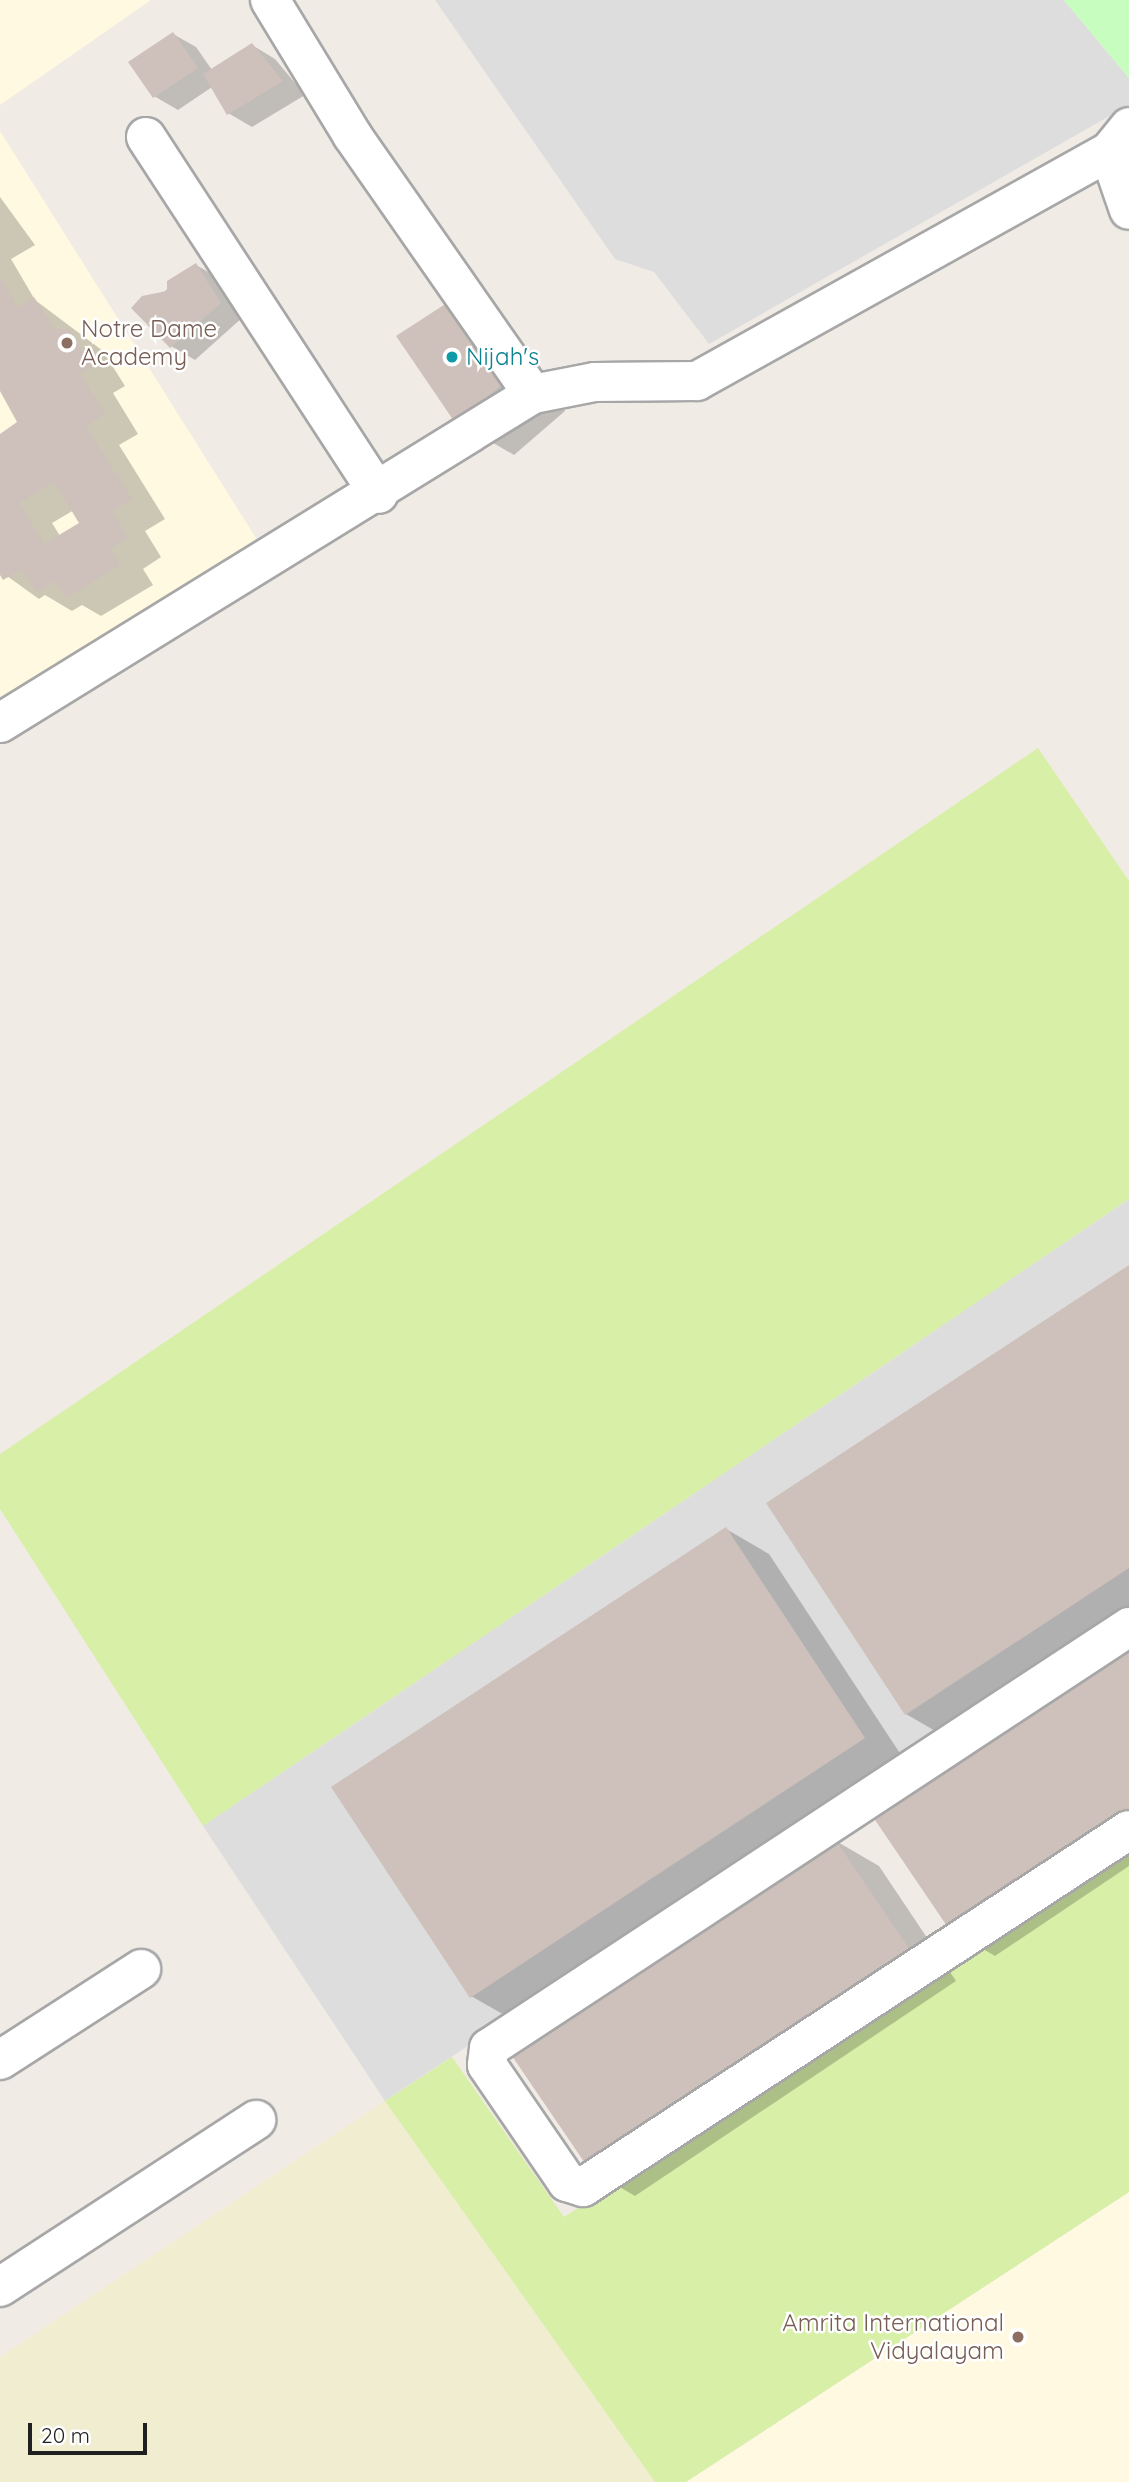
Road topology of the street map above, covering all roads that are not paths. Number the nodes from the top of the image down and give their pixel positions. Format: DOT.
graph roads {
  1 [pos="270,0"];
  2 [pos="146,136"];
  3 [pos="1119,139"];
  4 [pos="1129,210"];
  5 [pos="533,394"];
  6 [pos="379,494"];
  7 [pos="0,723"];
  8 [pos="1129,1626"];
  9 [pos="1129,1830"];
  10 [pos="141,1969"];
  11 [pos="0,2060"];
  12 [pos="256,2120"];
  13 [pos="0,2287"];
  1 -- 5 [label="street"];
  2 -- 6 [label="street"];
  3 -- 4 [label="street"];
  3 -- 5 [label="street"];
  5 -- 6 [label="street"];
  6 -- 7 [label="street"];
  8 -- 9 [label="street"];
  10 -- 11 [label="street"];
  12 -- 13 [label="street"];
}
